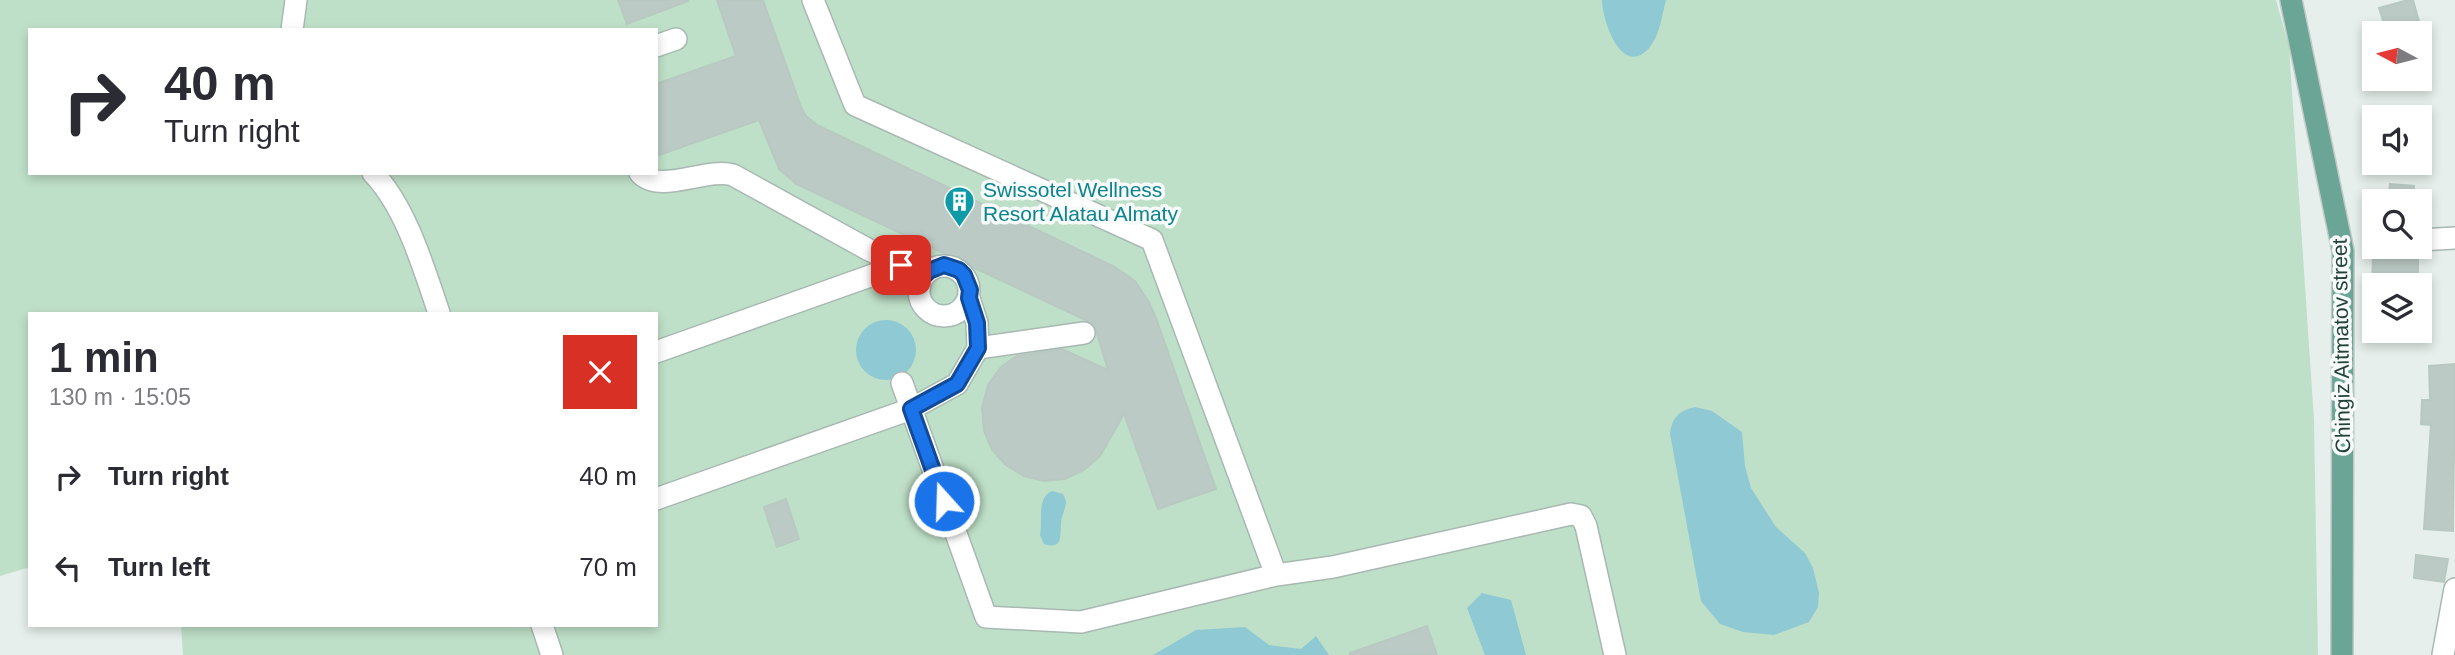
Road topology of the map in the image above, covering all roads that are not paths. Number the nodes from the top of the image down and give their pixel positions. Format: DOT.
graph roads {
  1 [pos="296,0"];
  2 [pos="813,0"];
  3 [pos="2291,0"];
  4 [pos="292,28"];
  5 [pos="375,175"];
  6 [pos="642,175"];
  7 [pos="2455,238"];
  8 [pos="2432,239"];
  9 [pos="901,265"];
  10 [pos="924,276"];
  11 [pos="969,298"];
  12 [pos="439,312"];
  13 [pos="1084,333"];
  14 [pos="978,348"];
  15 [pos="658,351"];
  16 [pos="901,383"];
  17 [pos="911,409"];
  18 [pos="658,498"];
  19 [pos="1276,575"];
  20 [pos="2455,589"];
  21 [pos="543,627"];
  22 [pos="552,655"];
  23 [pos="1615,655"];
  24 [pos="2342,655"];
  25 [pos="2443,655"];
  1 -- 4 [label="street"];
  2 -- 19 [label="street"];
  3 -- 24 [label="main road, Chingiz Aitmatov street"];
  5 -- 12 [label="street"];
  6 -- 9 [label="street"];
  7 -- 8 [label="street"];
  9 -- 10 [label="street"];
  9 -- 15 [label="street"];
  10 -- 11 [label="street"];
  10 -- 11 [label="street"];
  11 -- 14 [label="street"];
  13 -- 14 [label="street"];
  14 -- 17 [label="street"];
  16 -- 17 [label="street"];
  17 -- 18 [label="street"];
  17 -- 19 [label="street"];
  19 -- 23 [label="street"];
  20 -- 25 [label="street"];
  21 -- 22 [label="street"];
}
